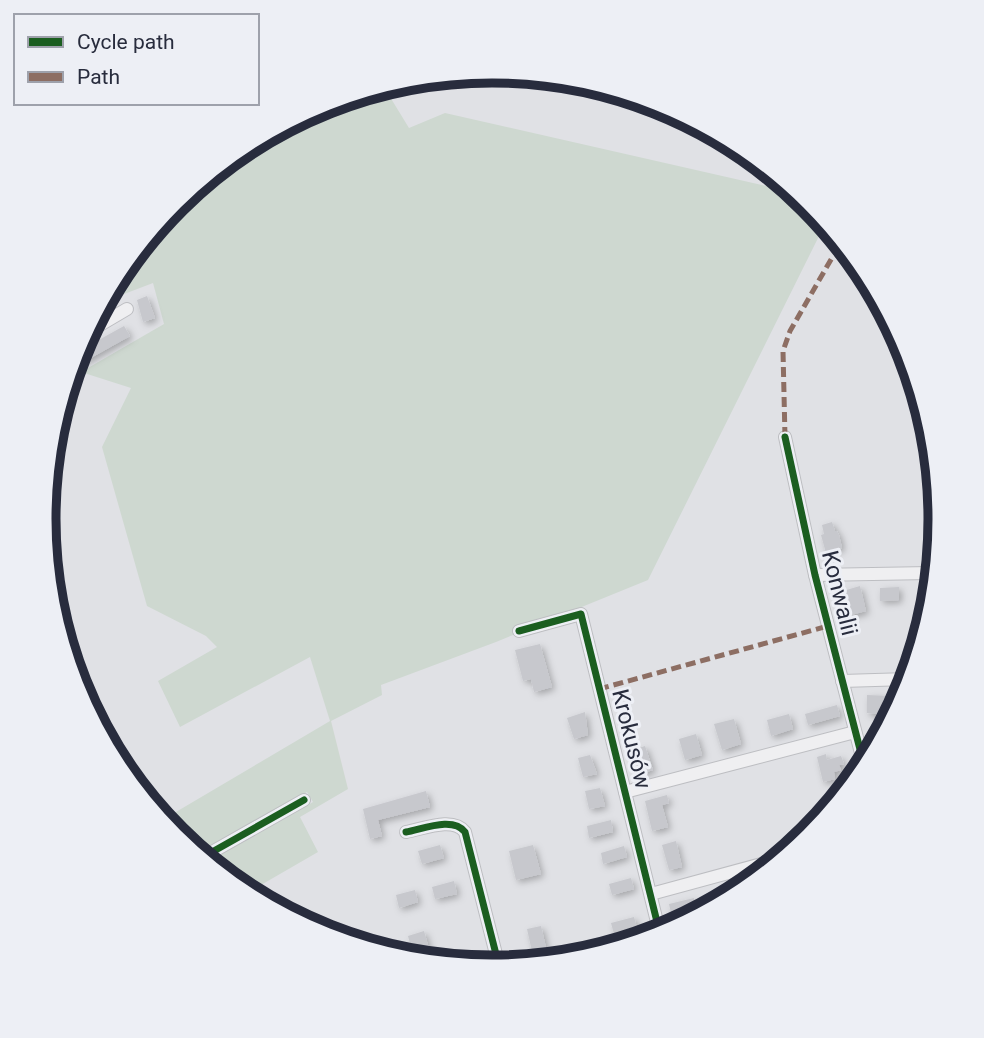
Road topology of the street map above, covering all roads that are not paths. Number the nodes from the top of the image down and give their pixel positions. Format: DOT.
graph roads {
  1 [pos="127,309"];
  2 [pos="102,324"];
  3 [pos="785,436"];
  4 [pos="924,573"];
  5 [pos="815,575"];
  6 [pos="519,631"];
  7 [pos="897,679"];
  8 [pos="842,681"];
  9 [pos="855,732"];
  10 [pos="861,752"];
  11 [pos="625,792"];
  12 [pos="304,800"];
  13 [pos="406,832"];
  14 [pos="212,852"];
  15 [pos="757,865"];
  16 [pos="650,894"];
  17 [pos="657,923"];
  18 [pos="496,955"];
  1 -- 2 [label="street"];
  3 -- 5 [label="street, Konwalii"];
  4 -- 5 [label="street"];
  5 -- 8 [label="street, Konwalii"];
  6 -- 11 [label="street, Krokusów"];
  7 -- 8 [label="street"];
  8 -- 9 [label="street, Konwalii"];
  9 -- 10 [label="street, Konwalii"];
  9 -- 11 [label="street, Krokusów"];
  11 -- 16 [label="street, Krokusów"];
  12 -- 14 [label="street"];
  13 -- 18 [label="street"];
  15 -- 16 [label="street"];
  16 -- 17 [label="street, Krokusów"];
}
